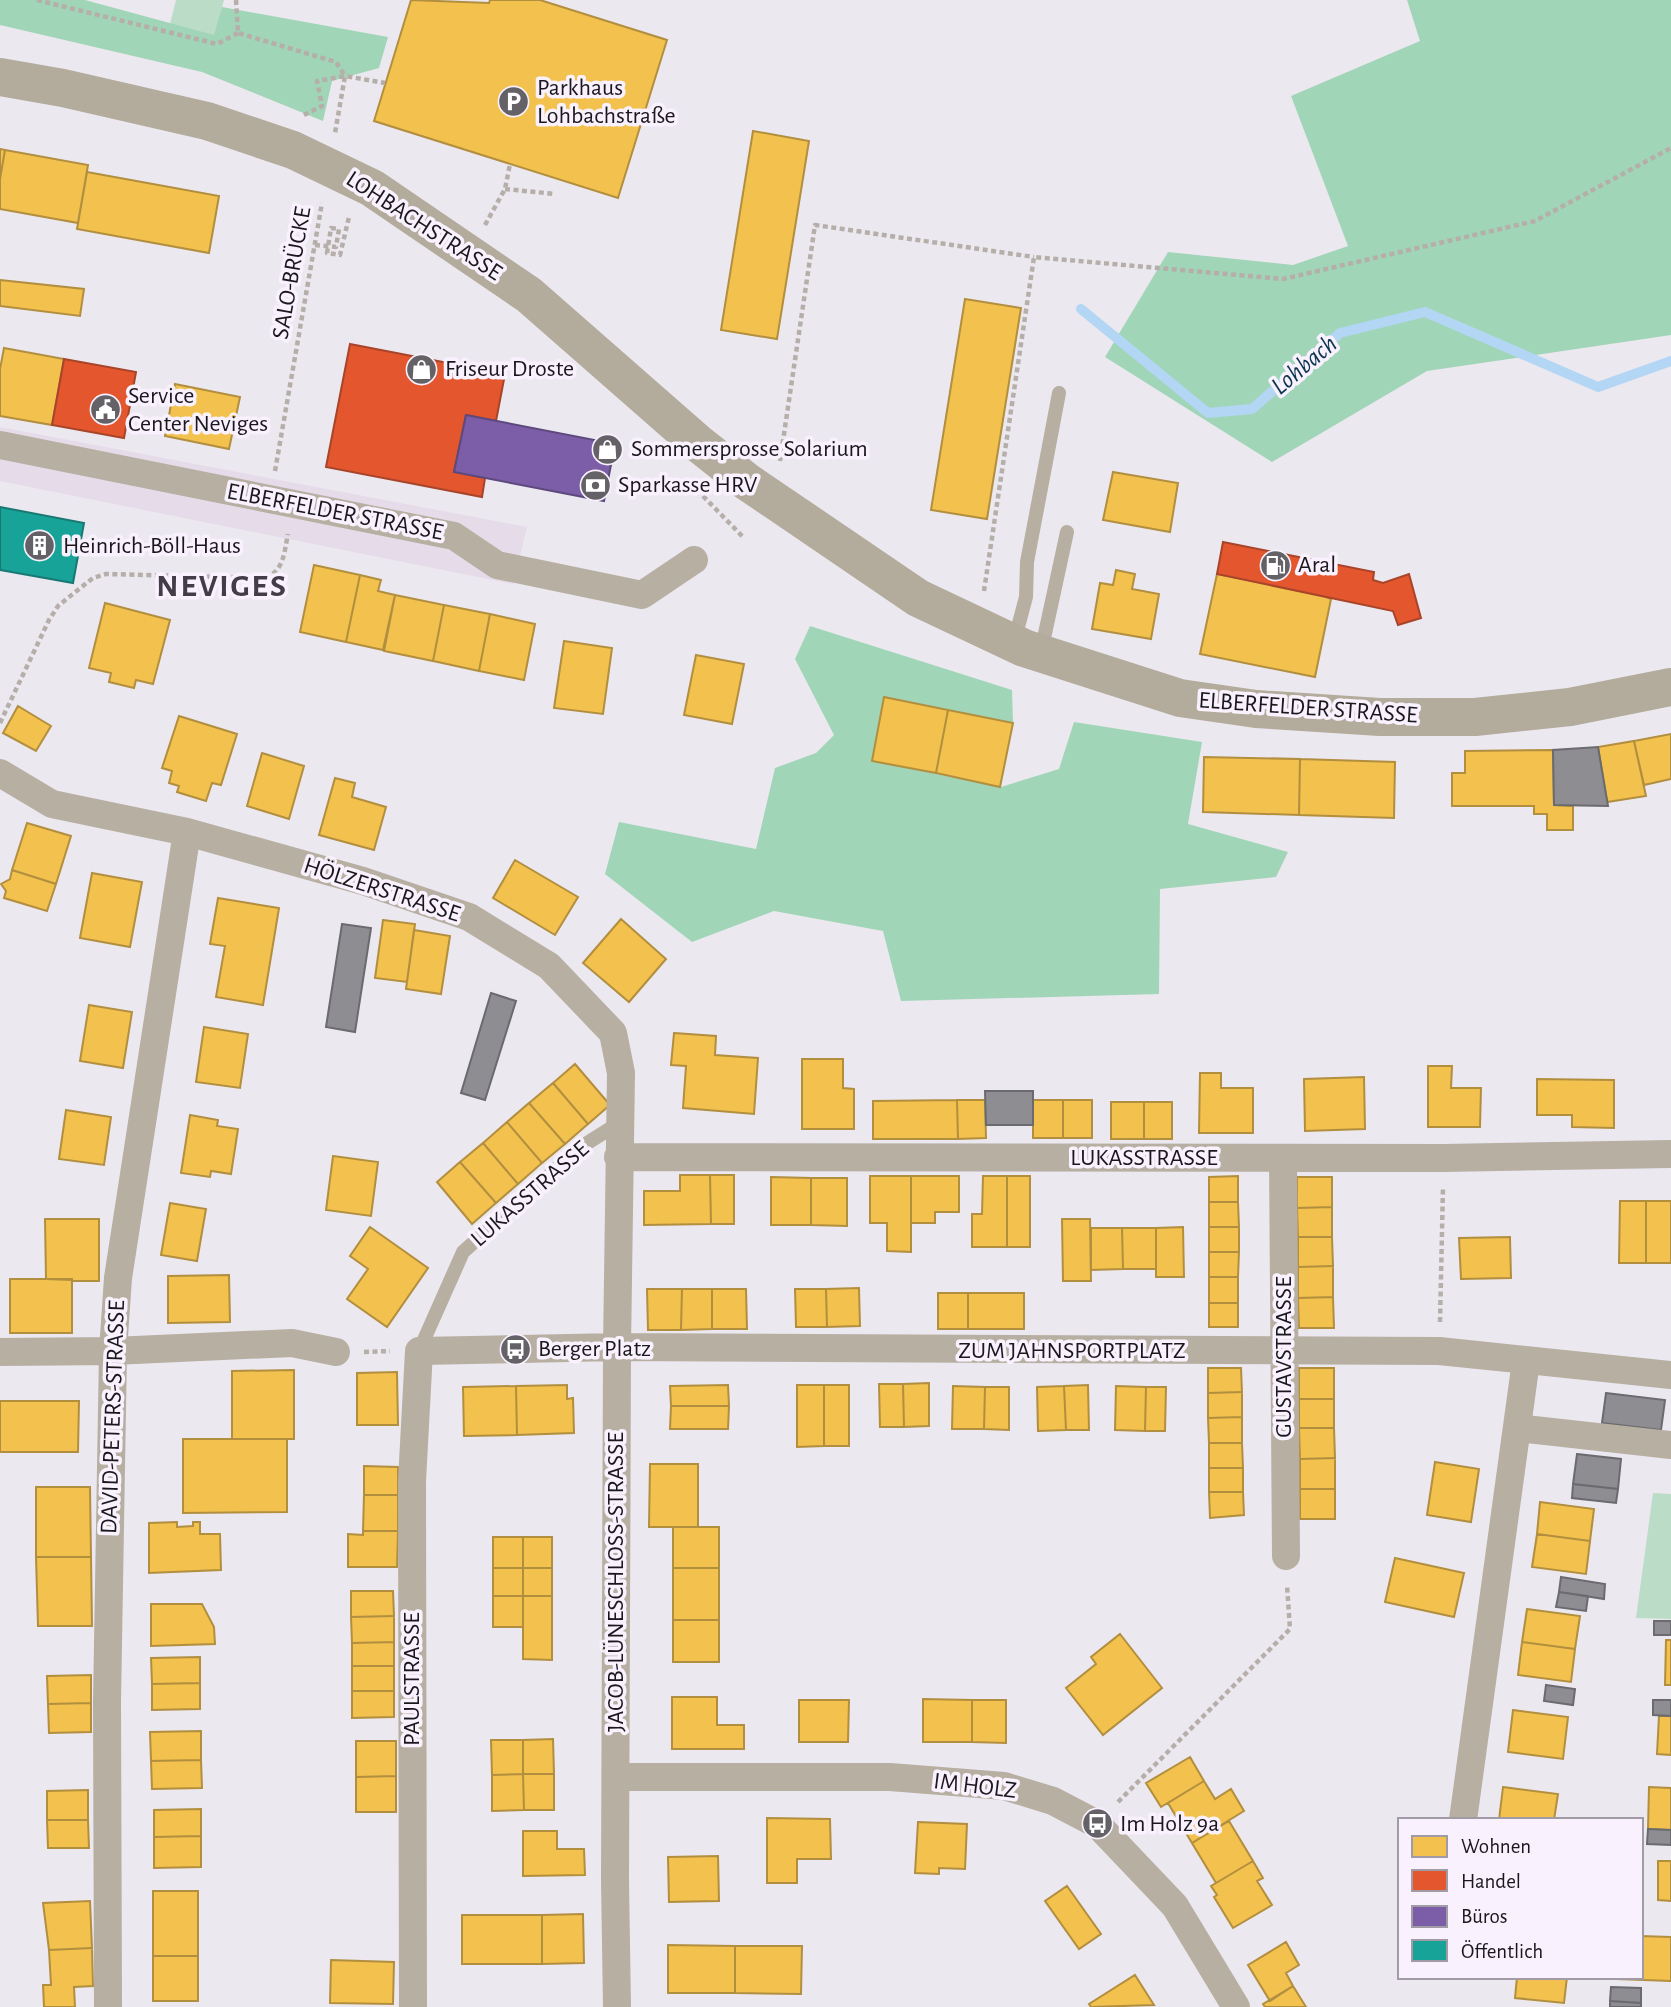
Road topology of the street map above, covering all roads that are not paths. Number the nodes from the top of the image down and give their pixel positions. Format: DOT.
graph roads {
  1 [pos="0,77"];
  2 [pos="1059,393"];
  3 [pos="0,445"];
  4 [pos="747,481"];
  5 [pos="1067,533"];
  6 [pos="694,560"];
  7 [pos="1027,648"];
  8 [pos="1671,687"];
  9 [pos="0,773"];
  10 [pos="187,832"];
  11 [pos="619,1123"];
  12 [pos="1671,1154"];
  13 [pos="618,1157"];
  14 [pos="1283,1158"];
  15 [pos="617,1347"];
  16 [pos="113,1351"];
  17 [pos="419,1351"];
  18 [pos="0,1352"];
  19 [pos="336,1352"];
  20 [pos="1283,1352"];
  21 [pos="1526,1361"];
  22 [pos="1671,1375"];
  23 [pos="1517,1429"];
  24 [pos="1671,1445"];
  25 [pos="1286,1556"];
  26 [pos="616,1777"];
  27 [pos="1463,1818"];
  28 [pos="108,2007"];
  29 [pos="413,2007"];
  30 [pos="617,2007"];
  31 [pos="1236,2007"];
  1 -- 4 [label="main road, LOHBACHSTRASSE"];
  2 -- 7 [label="lane"];
  3 -- 6 [label="street, ELBERFELDER STRASSE"];
  4 -- 7 [label="main road, ELBERFELDER STRASSE"];
  5 -- 7 [label="lane"];
  7 -- 8 [label="main road, ELBERFELDER STRASSE"];
  9 -- 10 [label="street, HÖLZERSTRASSE"];
  10 -- 11 [label="street, HÖLZERSTRASSE"];
  10 -- 16 [label="street, DAVID-PETERS-STRASSE"];
  11 -- 13 [label="street, HÖLZERSTRASSE"];
  11 -- 17 [label="lane, LUKASSTRASSE"];
  12 -- 14 [label="street, LUKASSTRASSE"];
  13 -- 14 [label="street, LUKASSTRASSE"];
  13 -- 15 [label="street, JACOB-LÜNESCHLOSS-STRASSE"];
  14 -- 20 [label="street, GUSTAVSTRASSE"];
  15 -- 17 [label="street, ZUM JAHNSPORTPLATZ"];
  15 -- 20 [label="street, ZUM JAHNSPORTPLATZ"];
  15 -- 26 [label="street, JACOB-LÜNESCHLOSS-STRASSE"];
  16 -- 18 [label="street"];
  16 -- 19 [label="street"];
  16 -- 28 [label="street, DAVID-PETERS-STRASSE"];
  17 -- 29 [label="street, PAULSTRASSE"];
  20 -- 21 [label="street, ZUM JAHNSPORTPLATZ"];
  20 -- 25 [label="street, GUSTAVSTRASSE"];
  21 -- 22 [label="street, ZUM JAHNSPORTPLATZ"];
  21 -- 23 [label="street"];
  23 -- 24 [label="street"];
  23 -- 27 [label="street"];
  26 -- 30 [label="street, JACOB-LÜNESCHLOSS-STRASSE"];
  26 -- 31 [label="street, IM HOLZ"];
}
